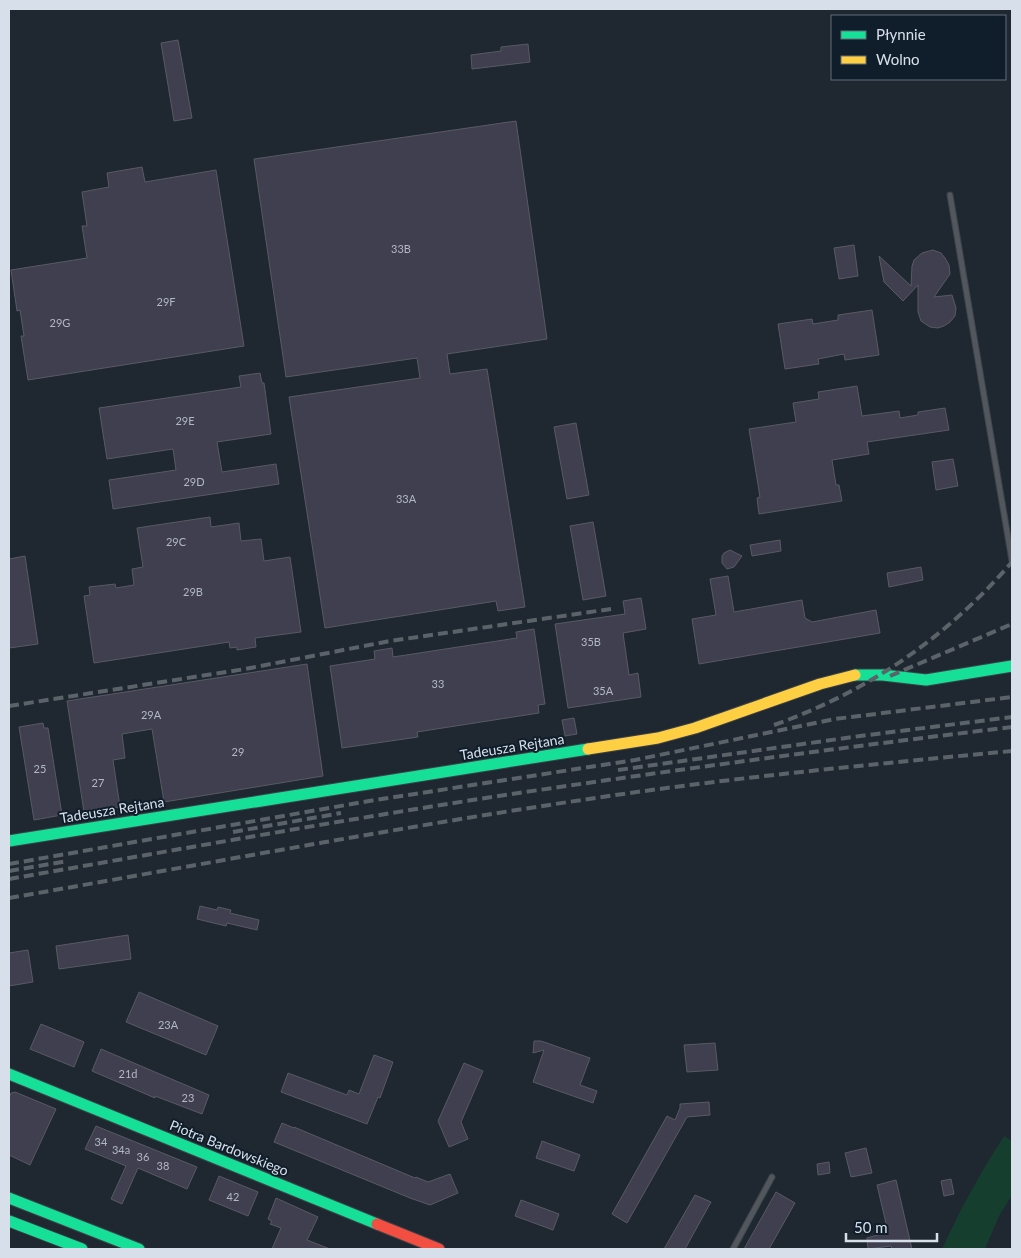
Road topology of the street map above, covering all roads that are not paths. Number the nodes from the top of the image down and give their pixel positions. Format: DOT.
graph roads {
  1 [pos="950,195"];
  2 [pos="1012,561"];
  3 [pos="1012,666"];
  4 [pos="9,841"];
  5 [pos="9,1074"];
  6 [pos="772,1177"];
  7 [pos="9,1198"];
  8 [pos="9,1220"];
  9 [pos="82,1249"];
  10 [pos="139,1249"];
  11 [pos="439,1249"];
  12 [pos="733,1249"];
  1 -- 2 [label="lane"];
  3 -- 4 [label="street, Tadeusza Rejtana"];
  5 -- 11 [label="street, Piotra Bardowskiego"];
  6 -- 12 [label="lane"];
  7 -- 10 [label="street"];
  8 -- 9 [label="street"];
}
